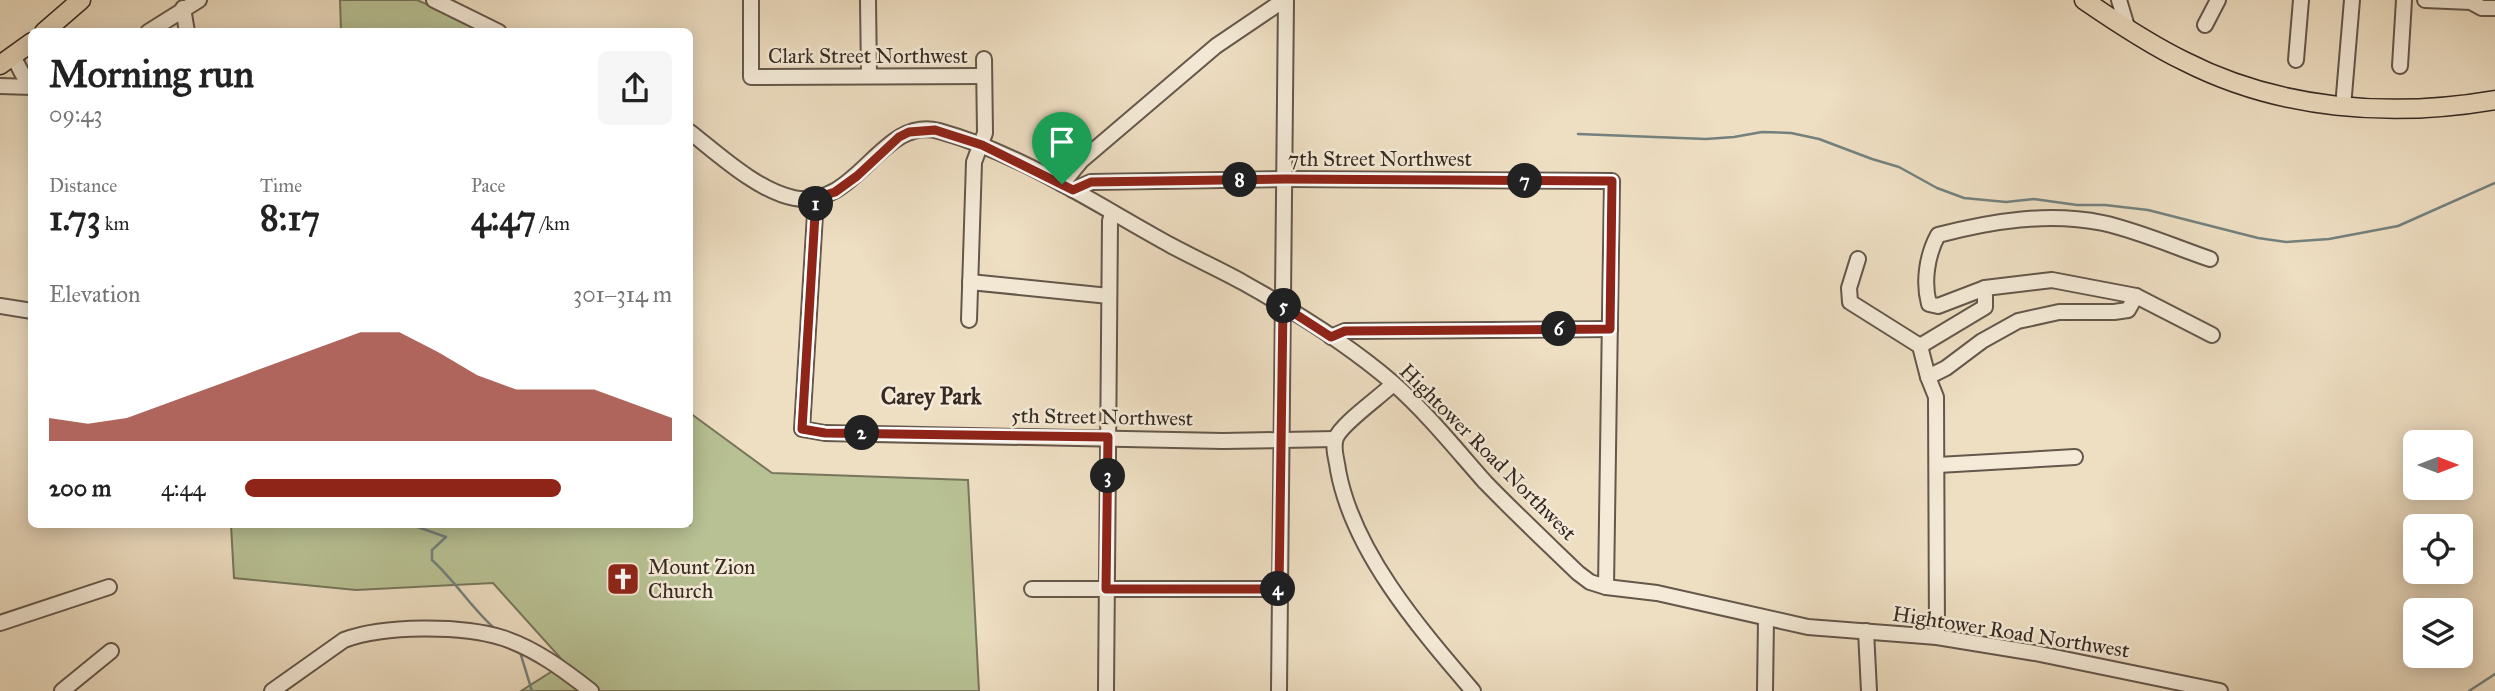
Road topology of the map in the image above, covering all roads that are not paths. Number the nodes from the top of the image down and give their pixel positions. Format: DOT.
graph roads {
  1 [pos="81,0"];
  2 [pos="199,0"];
  3 [pos="434,0"];
  4 [pos="751,0"];
  5 [pos="868,0"];
  6 [pos="1285,0"];
  7 [pos="2119,0"];
  8 [pos="2301,0"];
  9 [pos="2352,0"];
  10 [pos="2404,0"];
  11 [pos="2425,0"];
  12 [pos="2089,1"];
  13 [pos="2471,1"];
  14 [pos="2212,2"];
  15 [pos="183,8"];
  16 [pos="2495,8"];
  17 [pos="2204,25"];
  18 [pos="49,28"];
  19 [pos="154,28"];
  20 [pos="186,28"];
  21 [pos="491,28"];
  22 [pos="2128,30"];
  23 [pos="16,53"];
  24 [pos="984,59"];
  25 [pos="2296,61"];
  26 [pos="2400,66"];
  27 [pos="28,69"];
  28 [pos="869,76"];
  29 [pos="984,76"];
  30 [pos="28,80"];
  31 [pos="28,85"];
  32 [pos="0,86"];
  33 [pos="2495,100"];
  34 [pos="2343,107"];
  35 [pos="693,134"];
  36 [pos="982,145"];
  37 [pos="1285,179"];
  38 [pos="1067,187"];
  39 [pos="816,198"];
  40 [pos="1112,213"];
  41 [pos="1858,259"];
  42 [pos="2210,259"];
  43 [pos="970,282"];
  44 [pos="1985,288"];
  45 [pos="1109,296"];
  46 [pos="2136,296"];
  47 [pos="0,306"];
  48 [pos="1283,306"];
  49 [pos="28,310"];
  50 [pos="970,320"];
  51 [pos="1610,329"];
  52 [pos="2212,335"];
  53 [pos="1331,337"];
  54 [pos="1920,346"];
  55 [pos="1928,377"];
  56 [pos="1393,384"];
  57 [pos="1108,437"];
  58 [pos="1282,438"];
  59 [pos="1335,439"];
  60 [pos="2075,457"];
  61 [pos="1938,465"];
  62 [pos="109,587"];
  63 [pos="1606,587"];
  64 [pos="1032,589"];
  65 [pos="1106,589"];
  66 [pos="1279,589"];
  67 [pos="1766,619"];
  68 [pos="0,623"];
  69 [pos="1866,631"];
  70 [pos="1937,637"];
  71 [pos="111,652"];
  72 [pos="62,691"];
  73 [pos="272,691"];
  74 [pos="591,691"];
  75 [pos="1106,691"];
  76 [pos="1279,691"];
  77 [pos="1472,691"];
  78 [pos="1765,691"];
  79 [pos="1869,691"];
  80 [pos="2220,691"];
  1 -- 18 [label="main road"];
  2 -- 15 [label="street"];
  3 -- 21 [label="street"];
  4 -- 28 [label="street, Clark Street Northwest"];
  5 -- 28 [label="street"];
  6 -- 37 [label="street"];
  6 -- 38 [label="street"];
  7 -- 22 [label="street"];
  8 -- 25 [label="street"];
  9 -- 34 [label="street"];
  10 -- 26 [label="street"];
  11 -- 13 [label="street"];
  12 -- 22 [label="main road"];
  13 -- 16 [label="street"];
  14 -- 17 [label="street"];
  15 -- 19 [label="street"];
  15 -- 20 [label="street"];
  22 -- 34 [label="main road"];
  23 -- 27 [label="street"];
  23 -- 30 [label="street"];
  24 -- 29 [label="street"];
  28 -- 29 [label="street, Clark Street Northwest"];
  29 -- 36 [label="street"];
  31 -- 32 [label="street"];
  33 -- 34 [label="main road"];
  35 -- 39 [label="street"];
  36 -- 38 [label="street, Hightower Road Northwest"];
  36 -- 39 [label="street, Hightower Road Northwest"];
  36 -- 43 [label="street"];
  37 -- 38 [label="street, 7th Street Northwest"];
  37 -- 48 [label="street"];
  37 -- 51 [label="street, 7th Street Northwest"];
  38 -- 40 [label="street, Hightower Road Northwest"];
  39 -- 57 [label="street, 5th Street Northwest"];
  40 -- 45 [label="street"];
  40 -- 48 [label="street, Hightower Road Northwest"];
  41 -- 54 [label="street"];
  42 -- 44 [label="street"];
  43 -- 45 [label="street"];
  43 -- 50 [label="street"];
  44 -- 46 [label="street"];
  44 -- 54 [label="street"];
  45 -- 57 [label="street"];
  46 -- 52 [label="street"];
  46 -- 55 [label="street"];
  47 -- 49 [label="street"];
  48 -- 53 [label="street, Hightower Road Northwest"];
  48 -- 58 [label="street"];
  51 -- 53 [label="street"];
  51 -- 63 [label="street"];
  53 -- 56 [label="street, Hightower Road Northwest"];
  54 -- 55 [label="street"];
  55 -- 61 [label="street"];
  56 -- 59 [label="street"];
  56 -- 63 [label="street, Hightower Road Northwest"];
  57 -- 58 [label="street, 5th Street Northwest"];
  57 -- 65 [label="street"];
  58 -- 59 [label="street, 5th Street Northwest"];
  58 -- 66 [label="street"];
  59 -- 77 [label="street"];
  60 -- 61 [label="street"];
  61 -- 70 [label="street"];
  62 -- 68 [label="street"];
  63 -- 67 [label="street, Hightower Road Northwest"];
  64 -- 65 [label="street"];
  65 -- 66 [label="street"];
  65 -- 75 [label="street"];
  66 -- 76 [label="street"];
  67 -- 69 [label="street, Hightower Road Northwest"];
  67 -- 78 [label="street"];
  69 -- 70 [label="street, Hightower Road Northwest"];
  69 -- 79 [label="street"];
  70 -- 80 [label="street, Hightower Road Northwest"];
  71 -- 72 [label="street"];
  73 -- 74 [label="street"];
}
